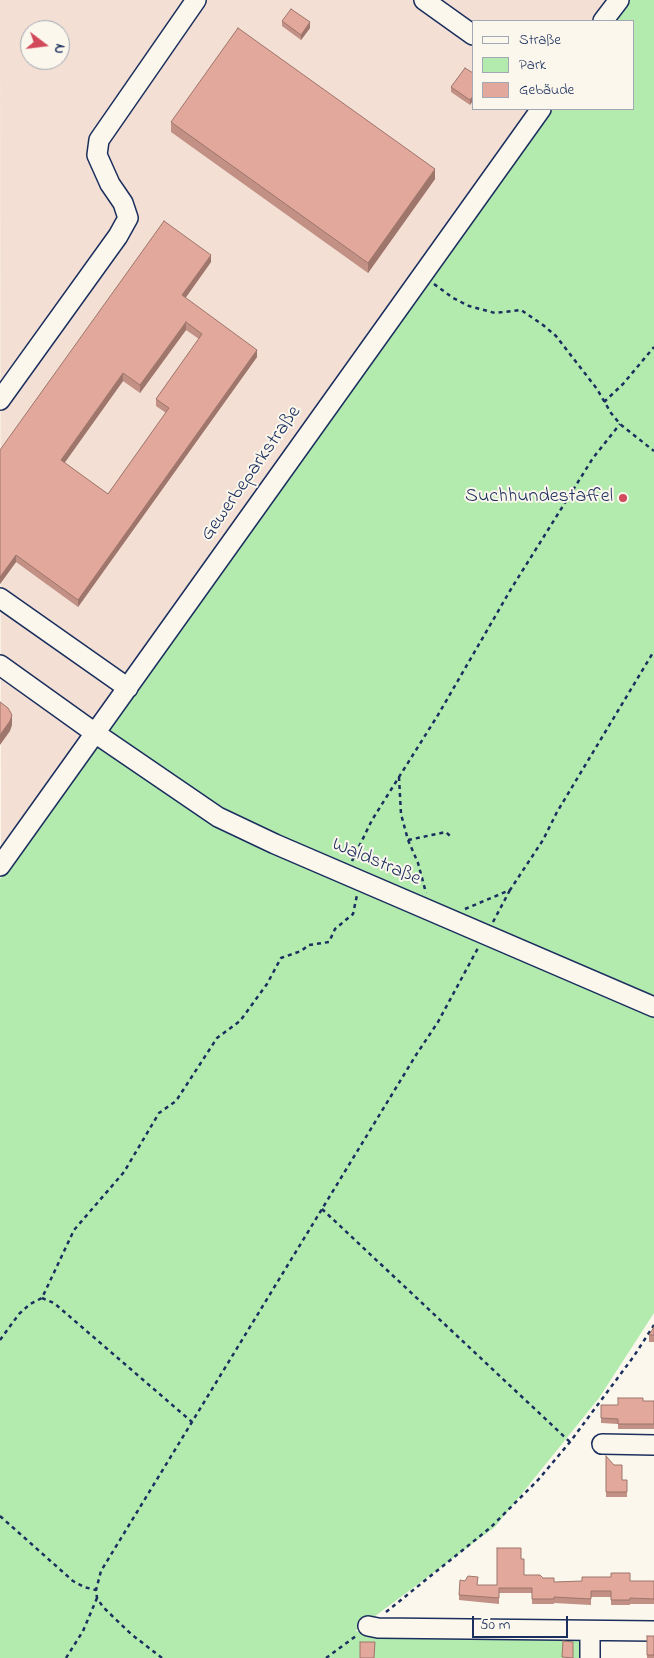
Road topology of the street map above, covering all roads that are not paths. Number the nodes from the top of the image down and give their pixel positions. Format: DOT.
graph roads {
  1 [pos="196,0"];
  2 [pos="424,0"];
  3 [pos="619,0"];
  4 [pos="604,20"];
  5 [pos="472,34"];
  6 [pos="540,110"];
  7 [pos="0,400"];
  8 [pos="0,598"];
  9 [pos="0,665"];
  10 [pos="128,688"];
  11 [pos="95,734"];
  12 [pos="0,866"];
  13 [pos="654,1007"];
  14 [pos="602,1444"];
  15 [pos="654,1445"];
  16 [pos="368,1626"];
  17 [pos="590,1630"];
  18 [pos="654,1631"];
  19 [pos="590,1658"];
  1 -- 7 [label="street"];
  2 -- 5 [label="street"];
  3 -- 4 [label="street"];
  6 -- 10 [label="street, Gewerbeparkstraße"];
  8 -- 10 [label="street"];
  9 -- 11 [label="street, Waldstraße"];
  10 -- 11 [label="street, Gewerbeparkstraße"];
  11 -- 12 [label="street, Gewerbeparkstraße"];
  11 -- 13 [label="street, Waldstraße"];
  14 -- 15 [label="street"];
  16 -- 17 [label="street"];
  17 -- 18 [label="street"];
  17 -- 19 [label="street"];
}
